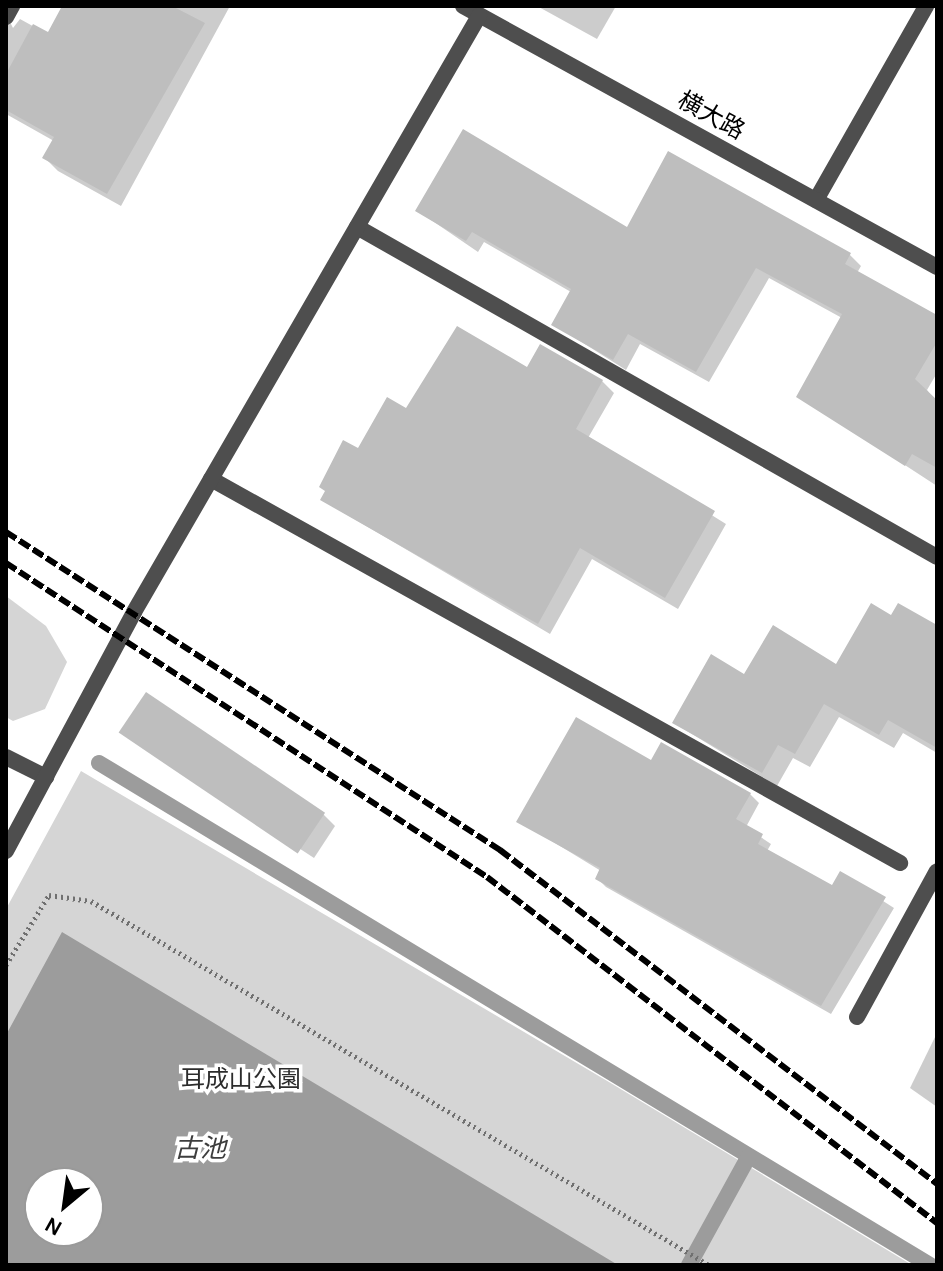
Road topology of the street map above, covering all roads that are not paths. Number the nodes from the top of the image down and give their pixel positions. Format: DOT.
graph roads {
  1 [pos="12,6"];
  2 [pos="463,6"];
  3 [pos="926,6"];
  4 [pos="479,16"];
  5 [pos="6,17"];
  6 [pos="816,200"];
  7 [pos="357,227"];
  8 [pos="937,267"];
  9 [pos="211,479"];
  10 [pos="937,557"];
  11 [pos="6,757"];
  12 [pos="46,777"];
  13 [pos="6,851"];
  14 [pos="900,863"];
  15 [pos="937,871"];
  16 [pos="857,1017"];
  1 -- 5 [label="street"];
  2 -- 4 [label="street, 横大路"];
  3 -- 6 [label="street"];
  4 -- 6 [label="street, 横大路"];
  4 -- 7 [label="street"];
  6 -- 8 [label="street, 横大路"];
  7 -- 9 [label="street"];
  7 -- 10 [label="street"];
  9 -- 12 [label="street"];
  9 -- 14 [label="street"];
  11 -- 12 [label="street"];
  12 -- 13 [label="street"];
  15 -- 16 [label="street"];
}
